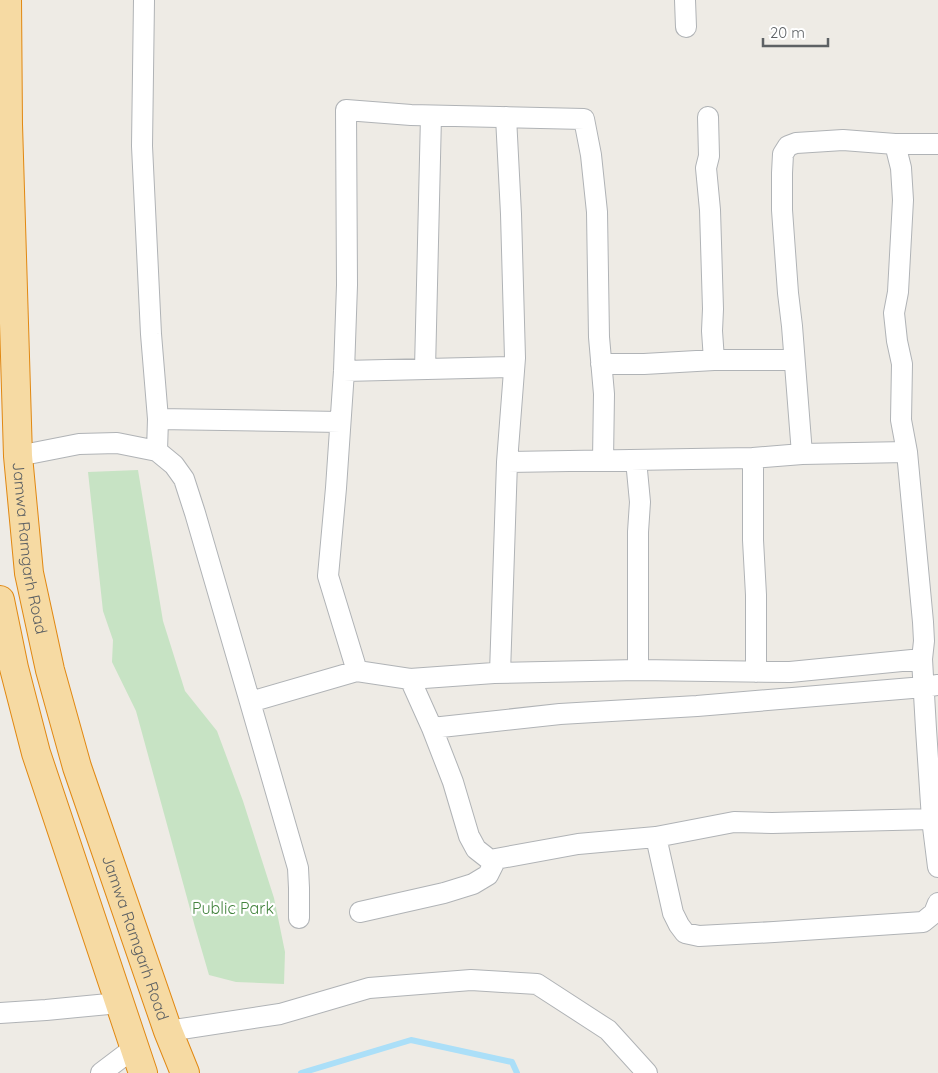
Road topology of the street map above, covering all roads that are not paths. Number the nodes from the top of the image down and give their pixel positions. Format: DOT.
graph roads {
  1 [pos="7,0"];
  2 [pos="144,0"];
  3 [pos="685,0"];
  4 [pos="686,27"];
  5 [pos="4,72"];
  6 [pos="431,116"];
  7 [pos="506,117"];
  8 [pos="708,117"];
  9 [pos="895,144"];
  10 [pos="938,144"];
  11 [pos="714,360"];
  12 [pos="794,360"];
  13 [pos="601,364"];
  14 [pos="514,367"];
  15 [pos="425,369"];
  16 [pos="344,371"];
  17 [pos="158,419"];
  18 [pos="340,422"];
  19 [pos="157,450"];
  20 [pos="907,452"];
  21 [pos="802,454"];
  22 [pos="753,458"];
  23 [pos="603,460"];
  24 [pos="636,460"];
  25 [pos="507,462"];
  26 [pos="13,471"];
  27 [pos="0,600"];
  28 [pos="928,652"];
  29 [pos="7,665"];
  30 [pos="638,670"];
  31 [pos="357,672"];
  32 [pos="756,672"];
  33 [pos="500,673"];
  34 [pos="410,679"];
  35 [pos="931,686"];
  36 [pos="250,702"];
  37 [pos="432,728"];
  38 [pos="932,819"];
  39 [pos="656,837"];
  40 [pos="496,859"];
  41 [pos="938,867"];
  42 [pos="938,903"];
  43 [pos="360,912"];
  44 [pos="299,918"];
  45 [pos="120,1003"];
  46 [pos="0,1012"];
  47 [pos="168,1031"];
  48 [pos="134,1048"];
  49 [pos="642,1070"];
  50 [pos="101,1073"];
  51 [pos="143,1073"];
  52 [pos="184,1073"];
  1 -- 5 [label="highway, Jamwa Ramgarh Road"];
  2 -- 17 [label="street"];
  3 -- 4 [label="street"];
  5 -- 26 [label="highway, Jamwa Ramgarh Road"];
  6 -- 7 [label="street"];
  6 -- 15 [label="street"];
  6 -- 16 [label="street"];
  7 -- 13 [label="street"];
  7 -- 14 [label="street"];
  8 -- 11 [label="street"];
  9 -- 10 [label="street"];
  9 -- 12 [label="street"];
  9 -- 20 [label="street"];
  11 -- 12 [label="street"];
  11 -- 13 [label="street"];
  12 -- 21 [label="street"];
  13 -- 23 [label="street"];
  14 -- 15 [label="street"];
  14 -- 25 [label="street"];
  15 -- 16 [label="street"];
  16 -- 18 [label="street"];
  17 -- 18 [label="street"];
  17 -- 19 [label="street"];
  18 -- 31 [label="street"];
  19 -- 26 [label="street"];
  19 -- 36 [label="street"];
  20 -- 21 [label="street"];
  20 -- 28 [label="street"];
  21 -- 22 [label="street"];
  22 -- 24 [label="street"];
  22 -- 32 [label="street"];
  23 -- 24 [label="street"];
  23 -- 25 [label="street"];
  24 -- 30 [label="street"];
  25 -- 33 [label="street"];
  26 -- 47 [label="highway, Jamwa Ramgarh Road"];
  27 -- 29 [label="highway"];
  28 -- 32 [label="street"];
  28 -- 35 [label="street"];
  29 -- 45 [label="highway"];
  30 -- 32 [label="street"];
  30 -- 33 [label="street"];
  31 -- 34 [label="street"];
  31 -- 36 [label="street"];
  33 -- 34 [label="street"];
  34 -- 37 [label="street"];
  35 -- 37 [label="street"];
  35 -- 38 [label="street"];
  36 -- 44 [label="street"];
  37 -- 40 [label="street"];
  38 -- 39 [label="street"];
  38 -- 41 [label="street"];
  39 -- 40 [label="street"];
  39 -- 42 [label="street"];
  40 -- 43 [label="street"];
  45 -- 46 [label="street"];
  45 -- 48 [label="highway"];
  47 -- 49 [label="street"];
  47 -- 52 [label="highway, Jamwa Ramgarh Road"];
  48 -- 50 [label="street"];
  48 -- 51 [label="highway"];
}
